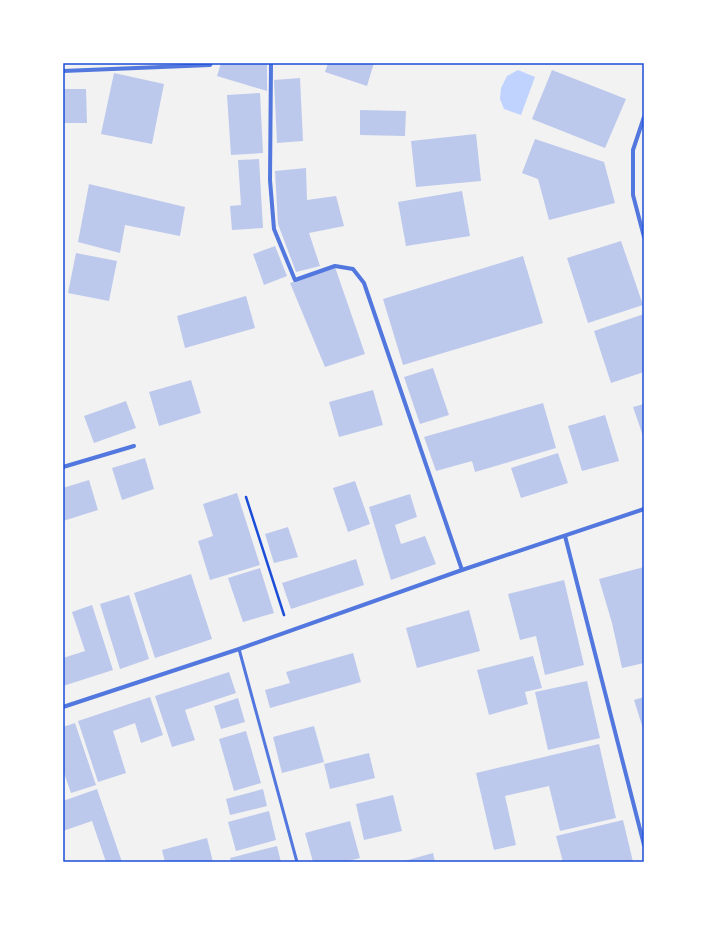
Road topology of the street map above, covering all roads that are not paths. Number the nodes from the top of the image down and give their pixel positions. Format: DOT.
graph roads {
  1 [pos="211,63"];
  2 [pos="271,63"];
  3 [pos="63,71"];
  4 [pos="644,117"];
  5 [pos="644,237"];
  6 [pos="134,446"];
  7 [pos="63,468"];
  8 [pos="644,509"];
  9 [pos="565,536"];
  10 [pos="462,570"];
  11 [pos="239,649"];
  12 [pos="63,707"];
  13 [pos="644,844"];
  14 [pos="297,862"];
  1 -- 3 [label="street"];
  2 -- 10 [label="street"];
  4 -- 5 [label="street"];
  6 -- 7 [label="street"];
  8 -- 9 [label="street"];
  9 -- 10 [label="street"];
  9 -- 13 [label="street"];
  10 -- 11 [label="street"];
  11 -- 12 [label="street"];
  11 -- 14 [label="lane"];
}
